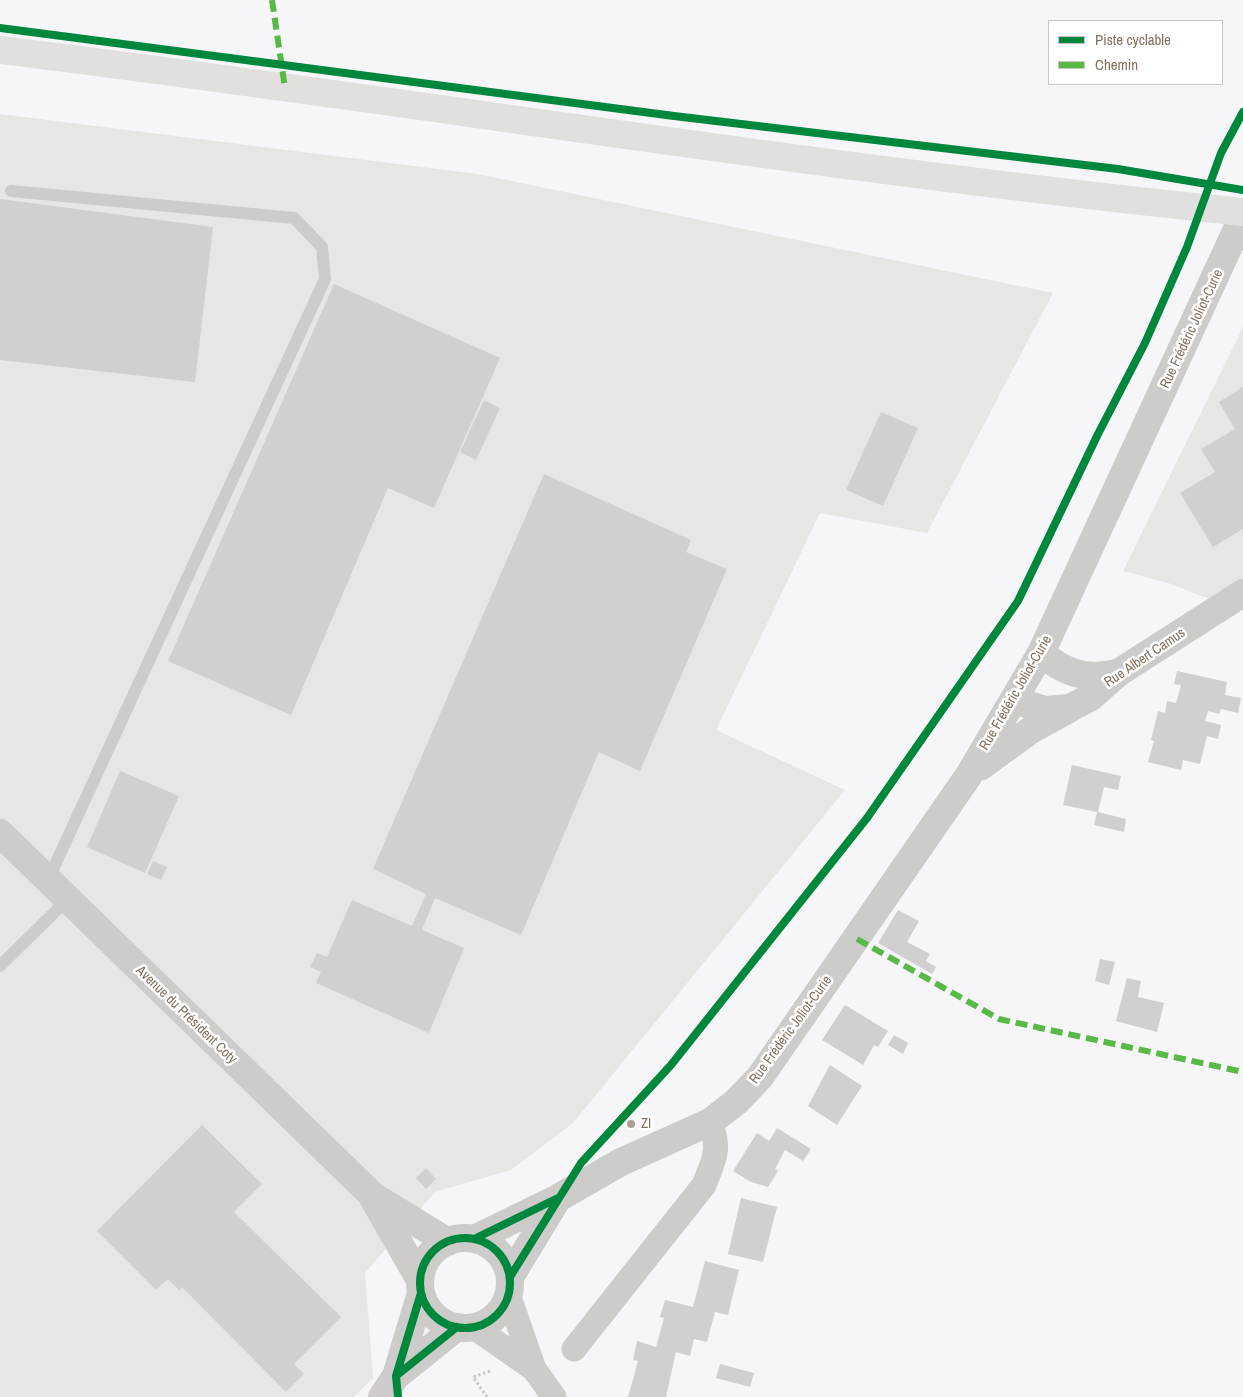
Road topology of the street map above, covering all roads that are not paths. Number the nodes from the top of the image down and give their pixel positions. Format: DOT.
graph roads {
  1 [pos="0,50"];
  2 [pos="11,192"];
  3 [pos="1243,212"];
  4 [pos="1243,216"];
  5 [pos="1243,593"];
  6 [pos="1041,653"];
  7 [pos="1118,673"];
  8 [pos="1014,700"];
  9 [pos="1070,708"];
  10 [pos="969,775"];
  11 [pos="0,833"];
  12 [pos="48,880"];
  13 [pos="68,899"];
  14 [pos="0,966"];
  15 [pos="710,1122"];
  16 [pos="373,1196"];
  17 [pos="558,1198"];
  18 [pos="461,1240"];
  19 [pos="421,1286"];
  20 [pos="509,1287"];
  21 [pos="465,1327"];
  22 [pos="574,1349"];
  23 [pos="534,1369"];
  24 [pos="389,1387"];
  25 [pos="554,1397"];
  1 -- 3 [label="main road"];
  2 -- 12 [label="lane"];
  4 -- 6 [label="street, Rue Frédéric Joliot-Curie"];
  5 -- 7 [label="street, Rue Albert Camus"];
  6 -- 7 [label="street"];
  6 -- 8 [label="street, Rue Frédéric Joliot-Curie"];
  7 -- 9 [label="street, Rue Albert Camus"];
  8 -- 9 [label="street, Rue Albert Camus"];
  8 -- 10 [label="street, Rue Frédéric Joliot-Curie"];
  9 -- 10 [label="street"];
  10 -- 15 [label="street, Rue Frédéric Joliot-Curie"];
  11 -- 12 [label="street, Avenue du Président Coty"];
  12 -- 13 [label="street, Avenue du Président Coty"];
  13 -- 14 [label="lane"];
  13 -- 16 [label="street, Avenue du Président Coty"];
  15 -- 17 [label="street, Rue Frédéric Joliot-Curie"];
  15 -- 22 [label="street"];
  16 -- 18 [label="street, Avenue du Président Coty"];
  16 -- 19 [label="street, Avenue du Président Coty"];
  17 -- 18 [label="street, Rue Frédéric Joliot-Curie"];
  17 -- 20 [label="street, Rue Frédéric Joliot-Curie"];
  18 -- 19 [label="street"];
  18 -- 20 [label="street"];
  19 -- 21 [label="street"];
  19 -- 24 [label="street"];
  20 -- 21 [label="street"];
  20 -- 23 [label="street"];
  21 -- 23 [label="street"];
  21 -- 24 [label="street"];
  23 -- 25 [label="street"];
}
